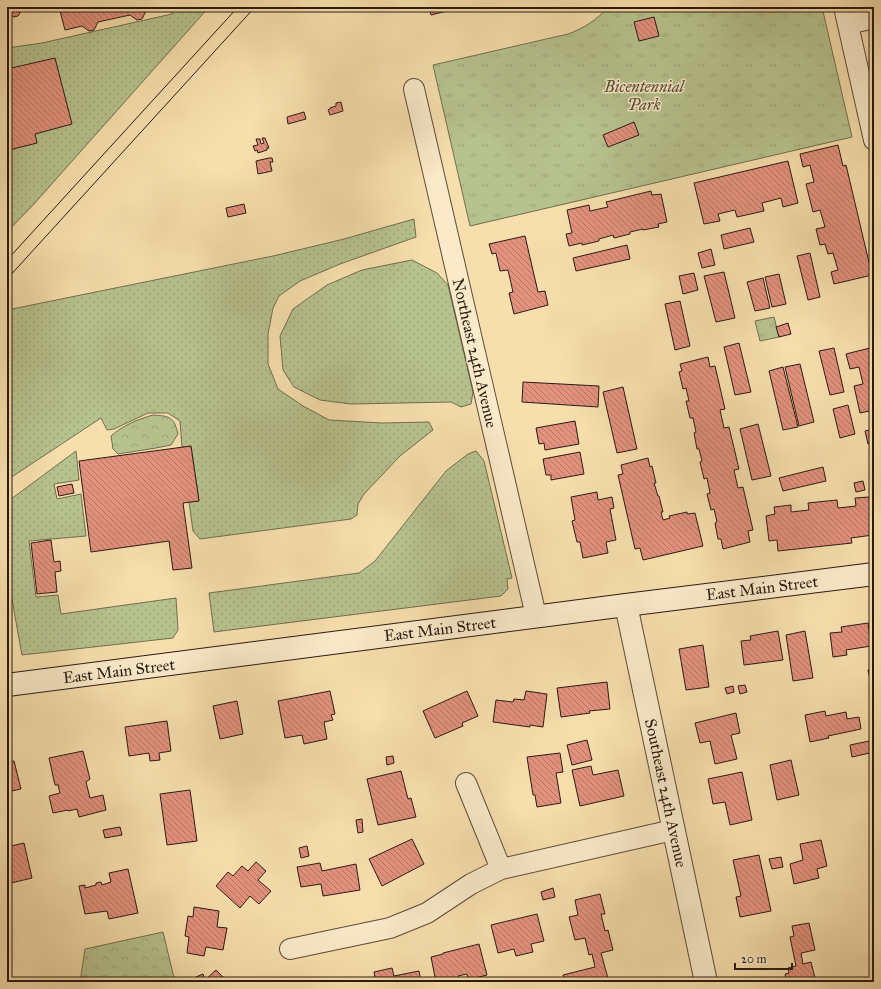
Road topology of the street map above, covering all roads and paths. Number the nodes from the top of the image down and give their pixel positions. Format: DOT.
graph roads {
  1 [pos="846,15"];
  2 [pos="874,18"];
  3 [pos="414,89"];
  4 [pos="874,140"];
  5 [pos="874,574"];
  6 [pos="626,605"];
  7 [pos="536,616"];
  8 [pos="7,685"];
  9 [pos="466,783"];
  10 [pos="673,830"];
  11 [pos="501,869"];
  12 [pos="290,949"];
  13 [pos="706,982"];
  1 -- 2 [label="street"];
  1 -- 4 [label="street"];
  3 -- 7 [label="street, Northeast 24th Avenue"];
  5 -- 6 [label="main road, East Main Street"];
  6 -- 7 [label="main road, East Main Street"];
  6 -- 10 [label="main road, Southeast 24th Avenue"];
  7 -- 8 [label="main road, East Main Street"];
  9 -- 11 [label="street"];
  10 -- 11 [label="street"];
  10 -- 13 [label="main road, Southeast 24th Avenue"];
  11 -- 12 [label="street"];
}
